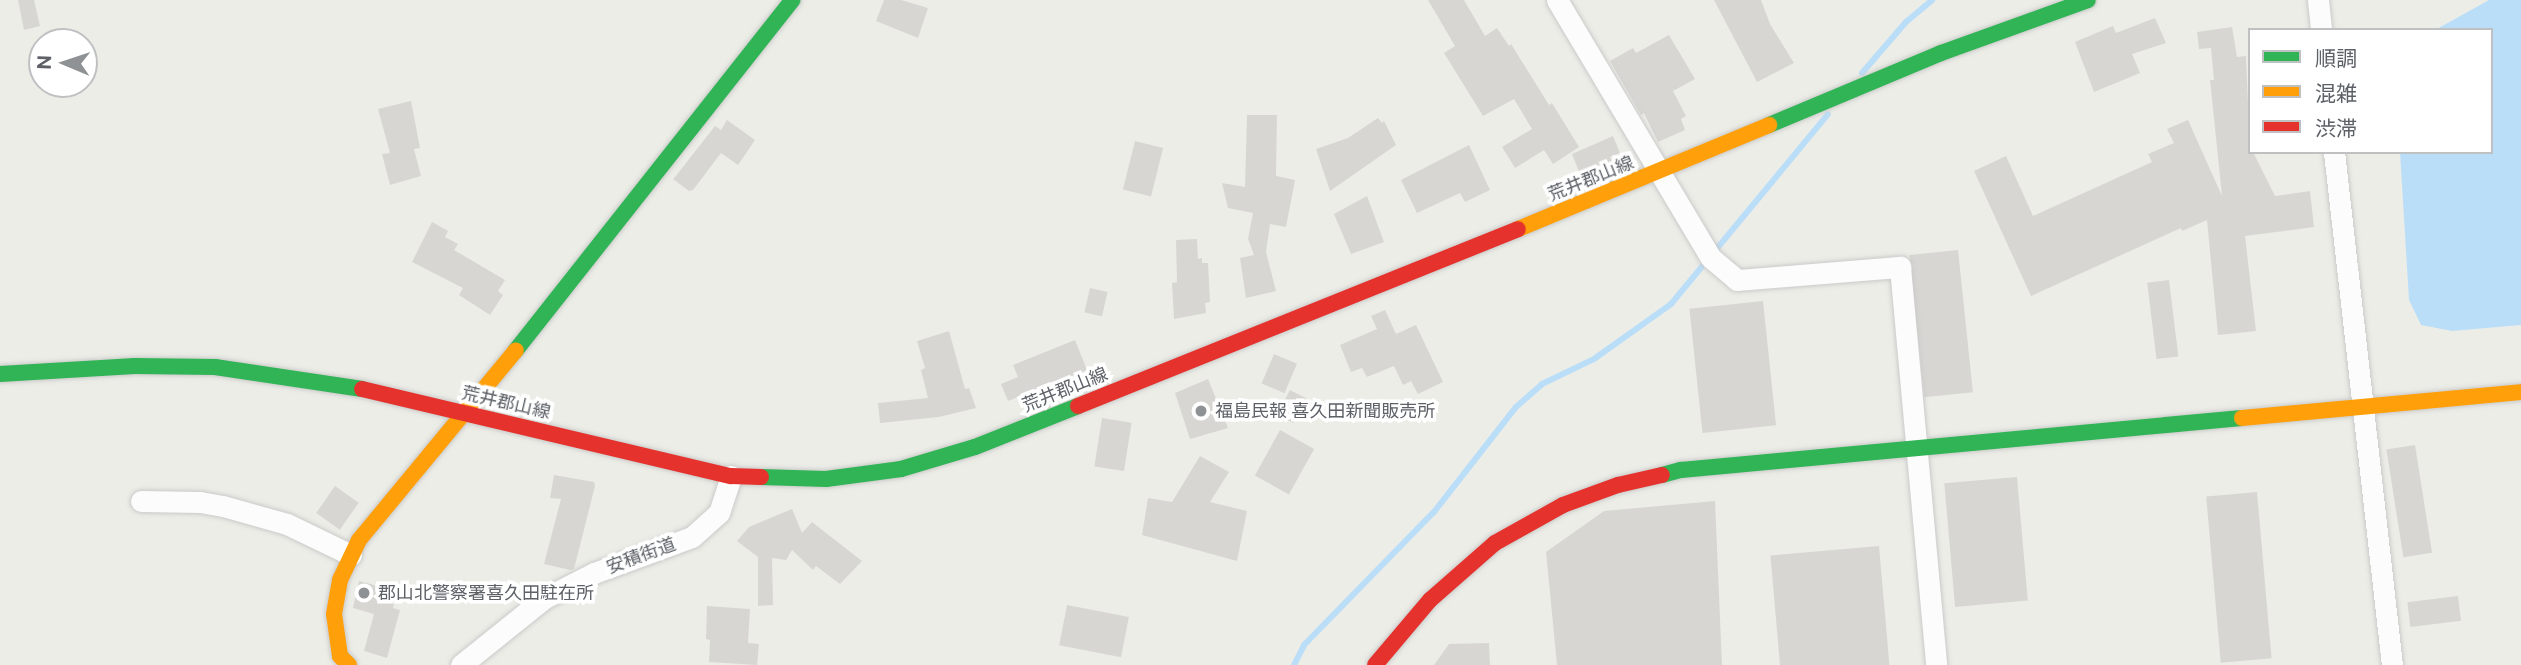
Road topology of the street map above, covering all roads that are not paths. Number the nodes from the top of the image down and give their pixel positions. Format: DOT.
graph roads {
  1 [pos="792,0"];
  2 [pos="1557,0"];
  3 [pos="2088,0"];
  4 [pos="2318,0"];
  5 [pos="2321,28"];
  6 [pos="2334,154"];
  7 [pos="1659,172"];
  8 [pos="0,373"];
  9 [pos="2521,392"];
  10 [pos="2361,408"];
  11 [pos="466,413"];
  12 [pos="1916,449"];
  13 [pos="731,476"];
  14 [pos="141,501"];
  15 [pos="351,555"];
  16 [pos="340,660"];
  17 [pos="461,665"];
  18 [pos="1375,665"];
  19 [pos="1936,665"];
  20 [pos="2392,665"];
  1 -- 11 [label="main road"];
  2 -- 7 [label="street"];
  3 -- 7 [label="main road, 荒井郡山線"];
  4 -- 5 [label="street"];
  6 -- 10 [label="street"];
  7 -- 12 [label="street"];
  7 -- 13 [label="main road, 荒井郡山線"];
  8 -- 11 [label="main road, 荒井郡山線"];
  9 -- 10 [label="main road"];
  10 -- 12 [label="main road"];
  10 -- 20 [label="street"];
  11 -- 13 [label="main road, 荒井郡山線"];
  11 -- 15 [label="main road"];
  12 -- 18 [label="main road"];
  12 -- 19 [label="street"];
  13 -- 17 [label="street, 安積街道"];
  14 -- 15 [label="street"];
  15 -- 16 [label="main road"];
}
